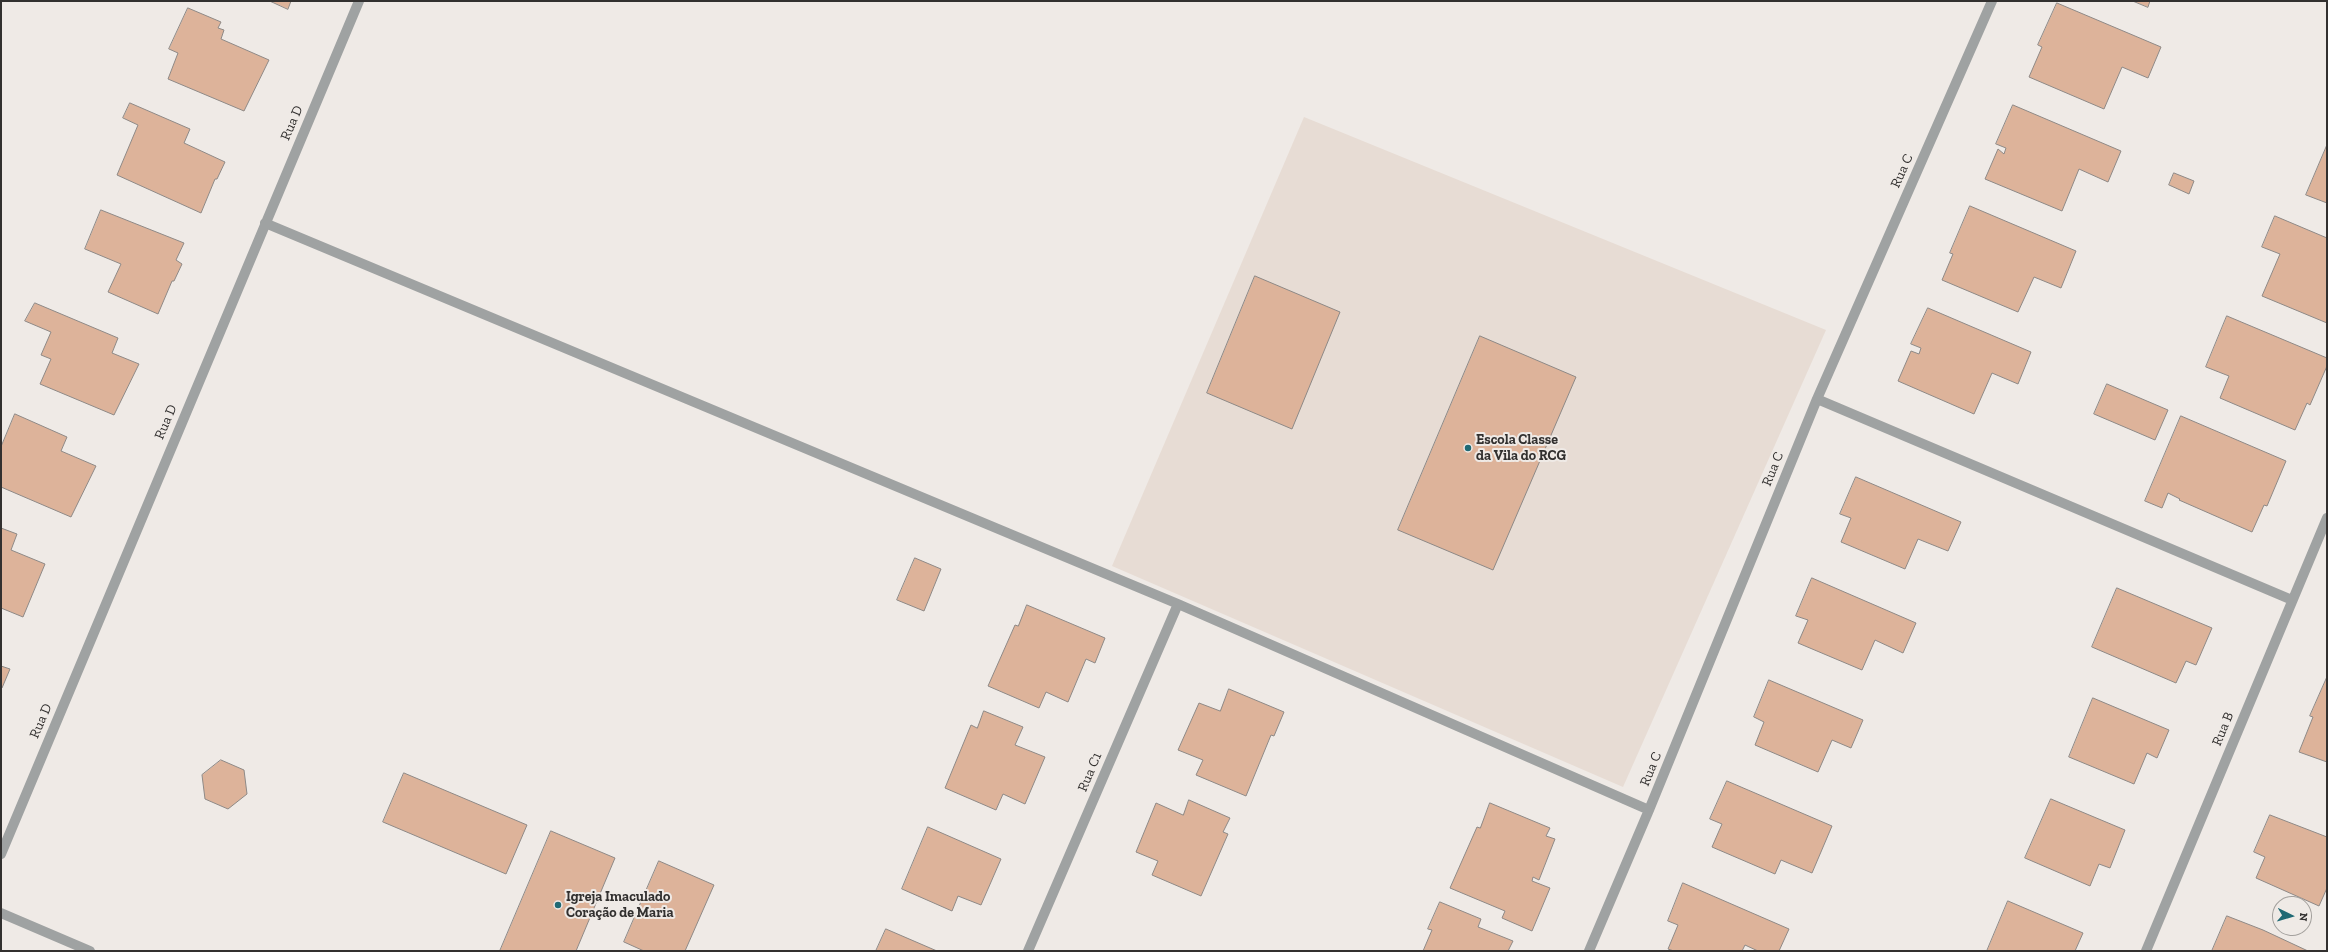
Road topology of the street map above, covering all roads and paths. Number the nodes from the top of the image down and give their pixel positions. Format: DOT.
graph roads {
  1 [pos="358,1"];
  2 [pos="1992,1"];
  3 [pos="265,223"];
  4 [pos="1816,399"];
  5 [pos="2327,518"];
  6 [pos="2292,600"];
  7 [pos="1178,604"];
  8 [pos="1649,810"];
  9 [pos="1,854"];
  10 [pos="1,913"];
  11 [pos="90,951"];
  12 [pos="1028,951"];
  13 [pos="1589,951"];
  14 [pos="2146,951"];
  1 -- 3 [label="street, Rua D"];
  2 -- 4 [label="street, Rua C"];
  3 -- 7 [label="street"];
  3 -- 9 [label="street, Rua D"];
  4 -- 6 [label="street"];
  4 -- 8 [label="street, Rua C"];
  5 -- 6 [label="street, Rua B"];
  6 -- 14 [label="street, Rua B"];
  7 -- 8 [label="street"];
  7 -- 12 [label="street, Rua C1"];
  8 -- 13 [label="street, Rua C"];
  10 -- 11 [label="street"];
}
